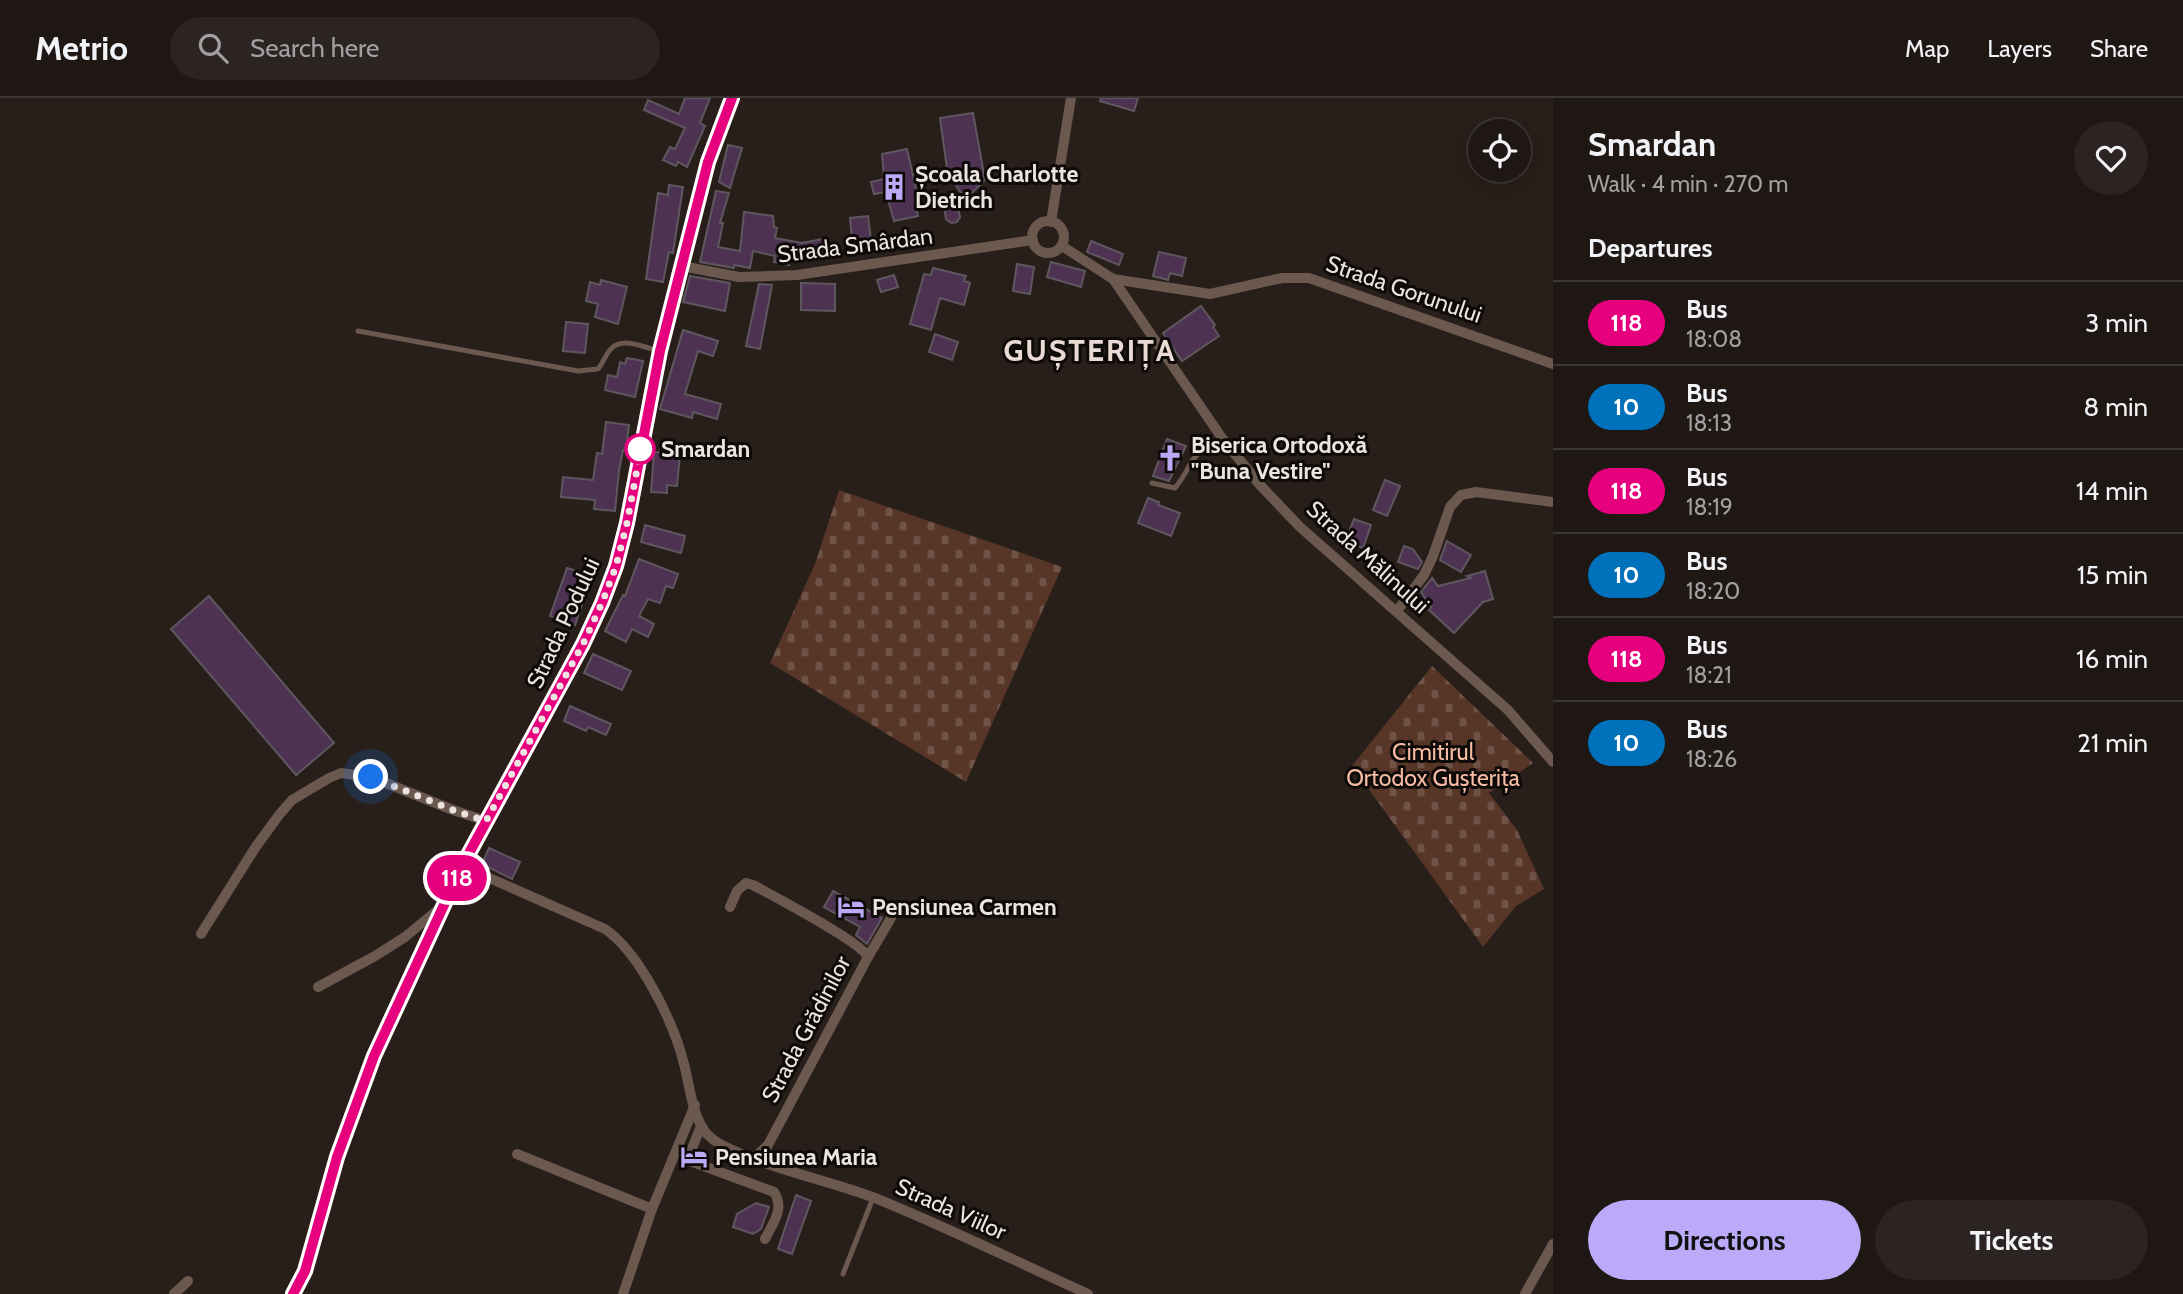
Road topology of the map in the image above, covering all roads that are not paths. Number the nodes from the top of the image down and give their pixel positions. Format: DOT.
graph roads {
  1 [pos="732,98"];
  2 [pos="1063,98"];
  3 [pos="1071,98"];
  4 [pos="1068,111"];
  5 [pos="1051,222"];
  6 [pos="1033,240"];
  7 [pos="1062,246"];
  8 [pos="682,266"];
  9 [pos="1113,279"];
  10 [pos="358,331"];
  11 [pos="660,351"];
  12 [pos="1553,364"];
  13 [pos="1228,445"];
  14 [pos="1152,483"];
  15 [pos="1553,502"];
  16 [pos="1397,611"];
  17 [pos="1553,762"];
  18 [pos="486,821"];
  19 [pos="462,866"];
  20 [pos="443,906"];
  21 [pos="730,907"];
  22 [pos="891,918"];
  23 [pos="201,933"];
  24 [pos="867,957"];
  25 [pos="318,987"];
  26 [pos="695,1105"];
  27 [pos="701,1126"];
  28 [pos="517,1154"];
  29 [pos="753,1159"];
  30 [pos="873,1198"];
  31 [pos="652,1209"];
  32 [pos="765,1239"];
  33 [pos="1553,1244"];
  34 [pos="305,1271"];
  35 [pos="843,1274"];
  36 [pos="188,1281"];
  37 [pos="174,1294"];
  38 [pos="293,1294"];
  39 [pos="304,1294"];
  40 [pos="623,1294"];
  41 [pos="1088,1294"];
  42 [pos="1525,1294"];
  1 -- 8 [label="street, Strada Podului"];
  2 -- 4 [label="street"];
  3 -- 4 [label="street"];
  4 -- 5 [label="street"];
  5 -- 6 [label="street"];
  5 -- 7 [label="street"];
  6 -- 7 [label="street, Strada Mălinului"];
  6 -- 8 [label="street, Strada Smârdan"];
  7 -- 9 [label="street, Strada Mălinului"];
  8 -- 11 [label="street, Strada Podului"];
  9 -- 12 [label="street, Strada Gorunului"];
  9 -- 13 [label="street, Strada Mălinului"];
  10 -- 11 [label="lane"];
  11 -- 18 [label="street, Strada Podului"];
  13 -- 14 [label="lane"];
  13 -- 16 [label="street, Strada Mălinului"];
  15 -- 16 [label="street"];
  16 -- 17 [label="street, Strada Mălinului"];
  18 -- 19 [label="street, Strada Podului"];
  18 -- 23 [label="street"];
  19 -- 20 [label="street, Strada Podului"];
  19 -- 26 [label="street"];
  20 -- 25 [label="street"];
  20 -- 34 [label="street, Strada Podului"];
  21 -- 24 [label="street, Strada Grădinilor"];
  22 -- 24 [label="street"];
  24 -- 29 [label="street, Strada Grădinilor"];
  26 -- 27 [label="street"];
  26 -- 31 [label="street"];
  27 -- 29 [label="street, Strada Viilor"];
  27 -- 32 [label="street"];
  28 -- 31 [label="street"];
  29 -- 30 [label="street, Strada Viilor"];
  30 -- 35 [label="lane"];
  30 -- 41 [label="street, Strada Viilor"];
  31 -- 40 [label="street"];
  33 -- 42 [label="street"];
  34 -- 38 [label="street, Strada Podului"];
  34 -- 39 [label="street"];
  36 -- 37 [label="street"];
}
